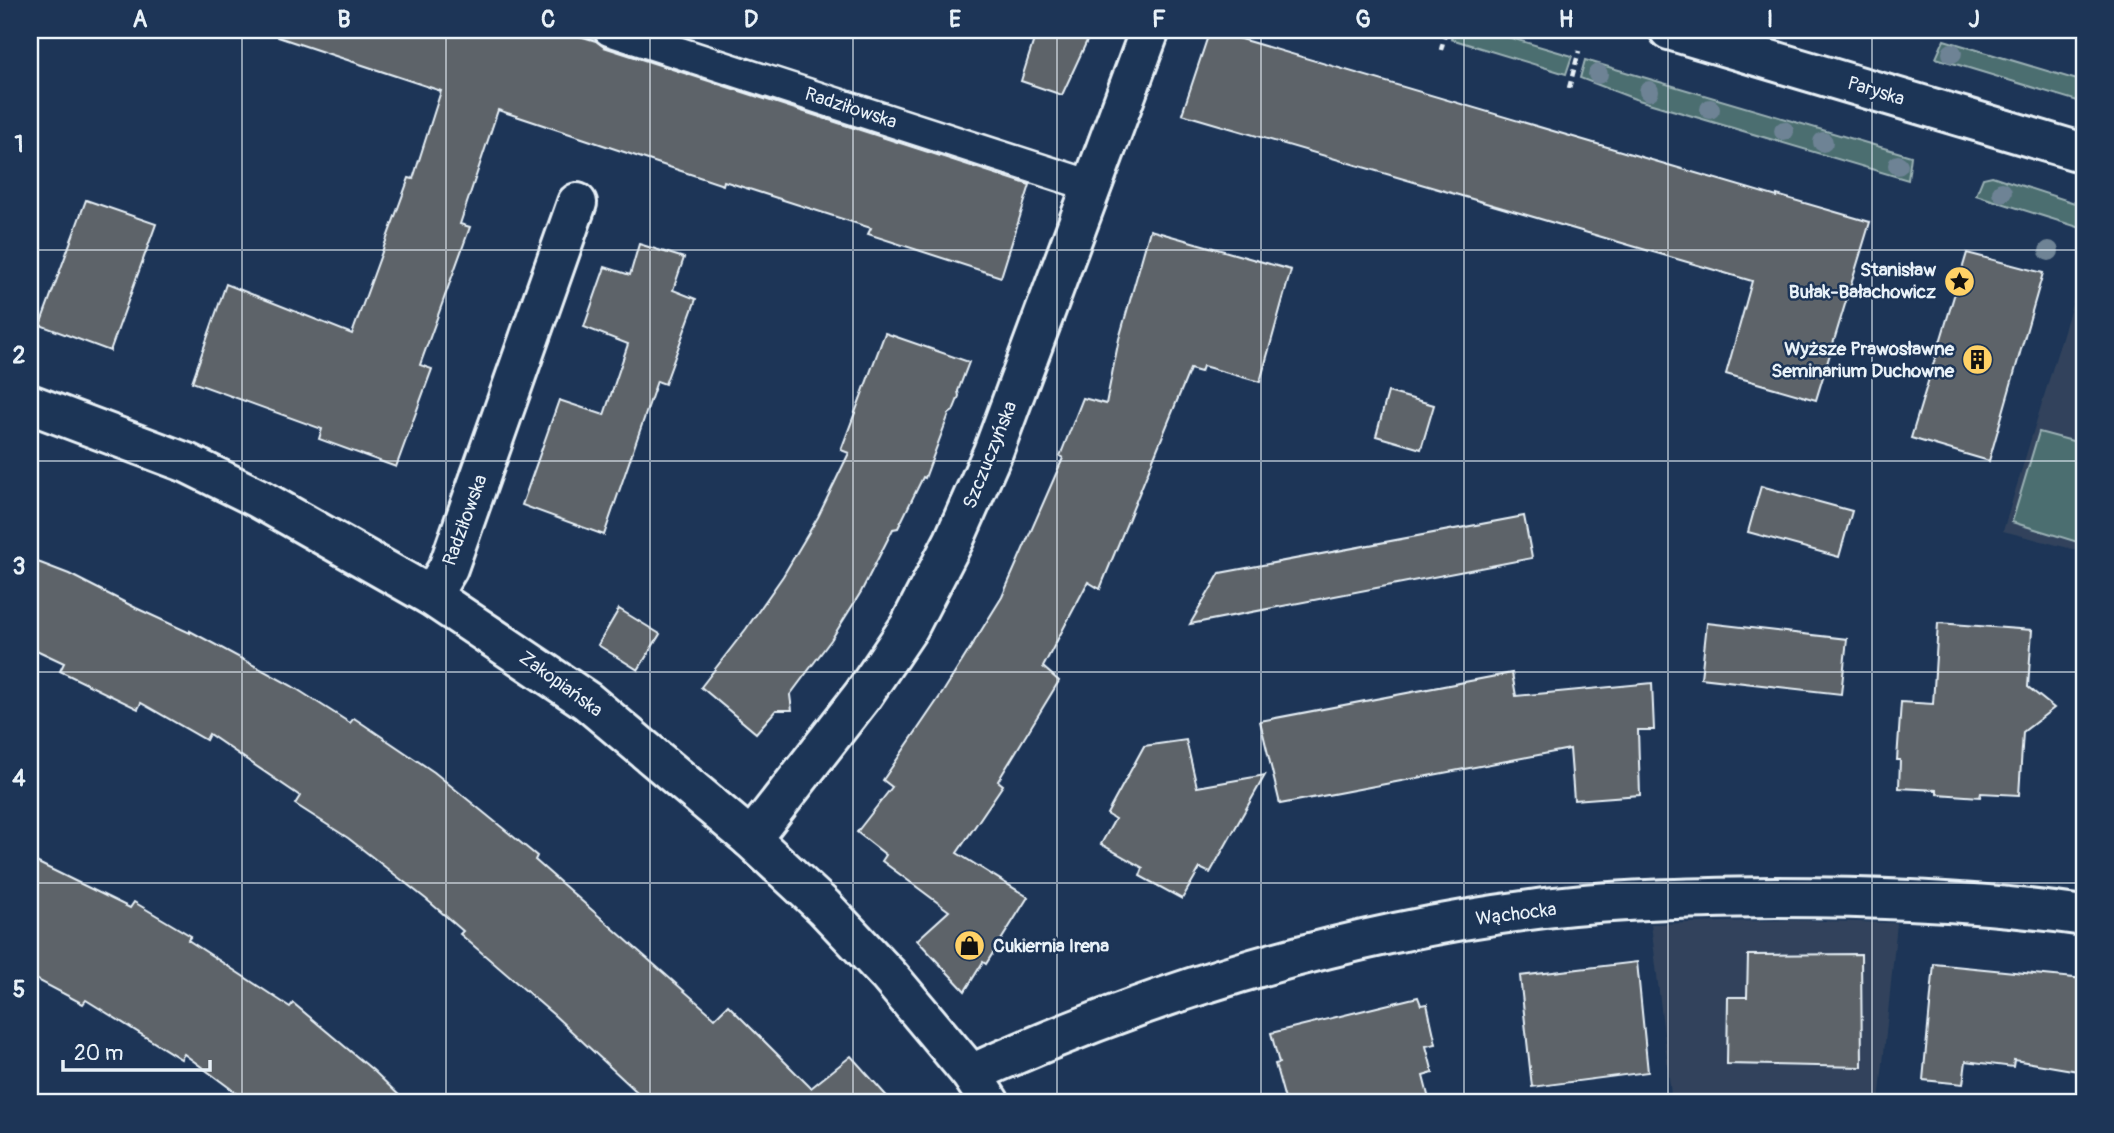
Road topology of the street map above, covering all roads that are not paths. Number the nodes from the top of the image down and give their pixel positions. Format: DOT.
graph roads {
  1 [pos="609,30"];
  2 [pos="1150,30"];
  3 [pos="1673,30"];
  4 [pos="2084,153"];
  5 [pos="1093,186"];
  6 [pos="577,203"];
  7 [pos="30,404"];
  8 [pos="431,596"];
  9 [pos="751,839"];
  10 [pos="2084,916"];
  11 [pos="980,1088"];
  1 -- 5 [label="lane, Radziłowska"];
  2 -- 5 [label="street, Szczuczyńska"];
  3 -- 4 [label="street, Paryska"];
  5 -- 9 [label="street, Szczuczyńska"];
  6 -- 8 [label="street, Radziłowska"];
  7 -- 8 [label="street, Zakopiańska"];
  8 -- 9 [label="street, Zakopiańska"];
  9 -- 11 [label="street, Zakopiańska"];
  10 -- 11 [label="street, Wąchocka"];
}
